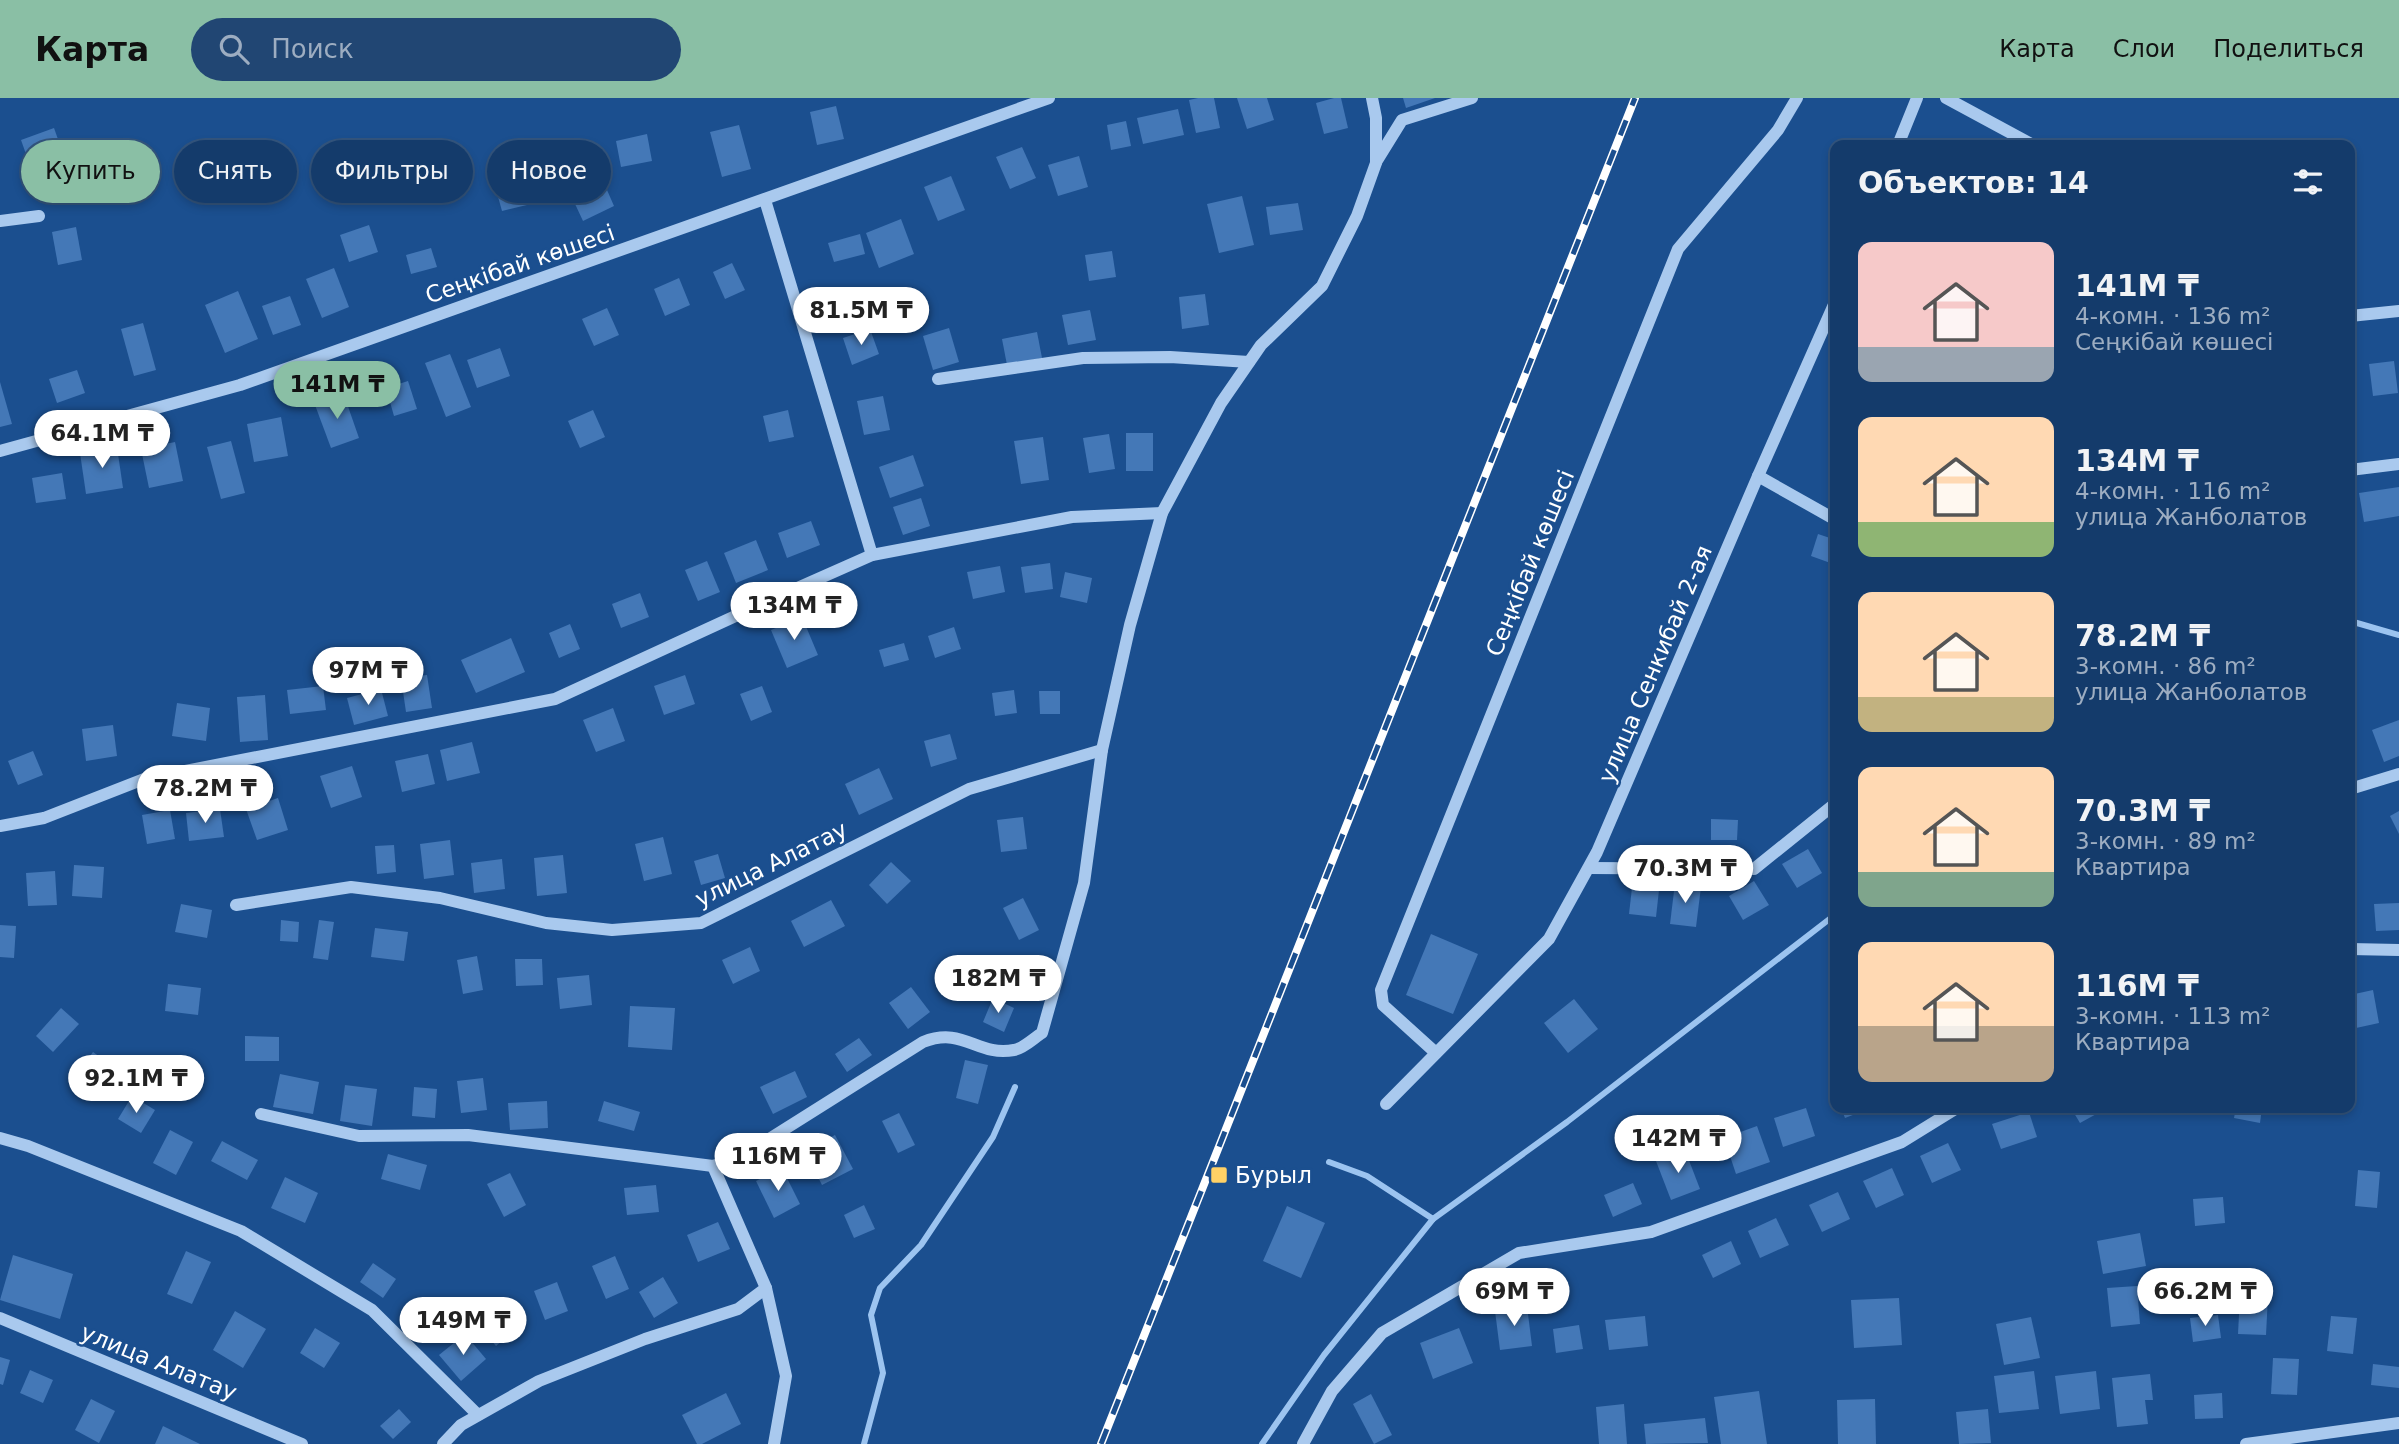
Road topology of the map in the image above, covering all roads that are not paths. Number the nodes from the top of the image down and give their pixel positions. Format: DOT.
graph roads {
  1 [pos="1049,98"];
  2 [pos="1372,98"];
  3 [pos="1472,98"];
  4 [pos="1797,98"];
  5 [pos="1917,98"];
  6 [pos="1946,98"];
  7 [pos="1900,140"];
  8 [pos="2024,140"];
  9 [pos="1376,163"];
  10 [pos="765,200"];
  11 [pos="39,216"];
  12 [pos="0,221"];
  13 [pos="2399,311"];
  14 [pos="1830,314"];
  15 [pos="2355,315"];
  16 [pos="1250,362"];
  17 [pos="938,379"];
  18 [pos="0,451"];
  19 [pos="2399,464"];
  20 [pos="2355,470"];
  21 [pos="1758,476"];
  22 [pos="1162,513"];
  23 [pos="1830,517"];
  24 [pos="873,555"];
  25 [pos="1102,750"];
  26 [pos="2399,774"];
  27 [pos="2355,787"];
  28 [pos="1830,808"];
  29 [pos="0,826"];
  30 [pos="1589,868"];
  31 [pos="236,905"];
  32 [pos="2355,949"];
  33 [pos="2399,950"];
  34 [pos="1436,1053"];
  35 [pos="1386,1104"];
  36 [pos="1949,1113"];
  37 [pos="261,1114"];
  38 [pos="0,1138"];
  39 [pos="713,1166"];
  40 [pos="766,1288"];
  41 [pos="0,1318"];
  42 [pos="478,1415"];
  43 [pos="2399,1423"];
  44 [pos="302,1444"];
  45 [pos="443,1444"];
  46 [pos="774,1444"];
  47 [pos="1303,1444"];
  48 [pos="2246,1444"];
  1 -- 10 [label="street, Сеңкібай көшесі"];
  2 -- 9 [label="street"];
  3 -- 9 [label="street"];
  4 -- 34 [label="street, Сеңкібай көшесі"];
  5 -- 7 [label="street"];
  6 -- 8 [label="street"];
  9 -- 16 [label="street"];
  10 -- 18 [label="street, Сеңкібай көшесі"];
  10 -- 24 [label="street"];
  11 -- 12 [label="street"];
  13 -- 15 [label="street"];
  14 -- 21 [label="street, улица Сенкибай 2-ая"];
  16 -- 17 [label="street"];
  16 -- 22 [label="street"];
  19 -- 20 [label="street"];
  21 -- 23 [label="street"];
  21 -- 30 [label="street, улица Сенкибай 2-ая"];
  22 -- 24 [label="street"];
  22 -- 25 [label="street"];
  24 -- 29 [label="street"];
  25 -- 31 [label="street, улица Алатау"];
  25 -- 39 [label="street"];
  26 -- 27 [label="street"];
  28 -- 30 [label="street"];
  30 -- 34 [label="street, улица Сенкибай 2-ая"];
  32 -- 33 [label="street"];
  34 -- 35 [label="street, улица Сенкибай 2-ая"];
  36 -- 47 [label="street"];
  37 -- 39 [label="street"];
  38 -- 42 [label="street"];
  39 -- 40 [label="street"];
  40 -- 42 [label="street"];
  40 -- 46 [label="street"];
  41 -- 44 [label="street, улица Алатау"];
  42 -- 45 [label="street"];
  43 -- 48 [label="street"];
}
